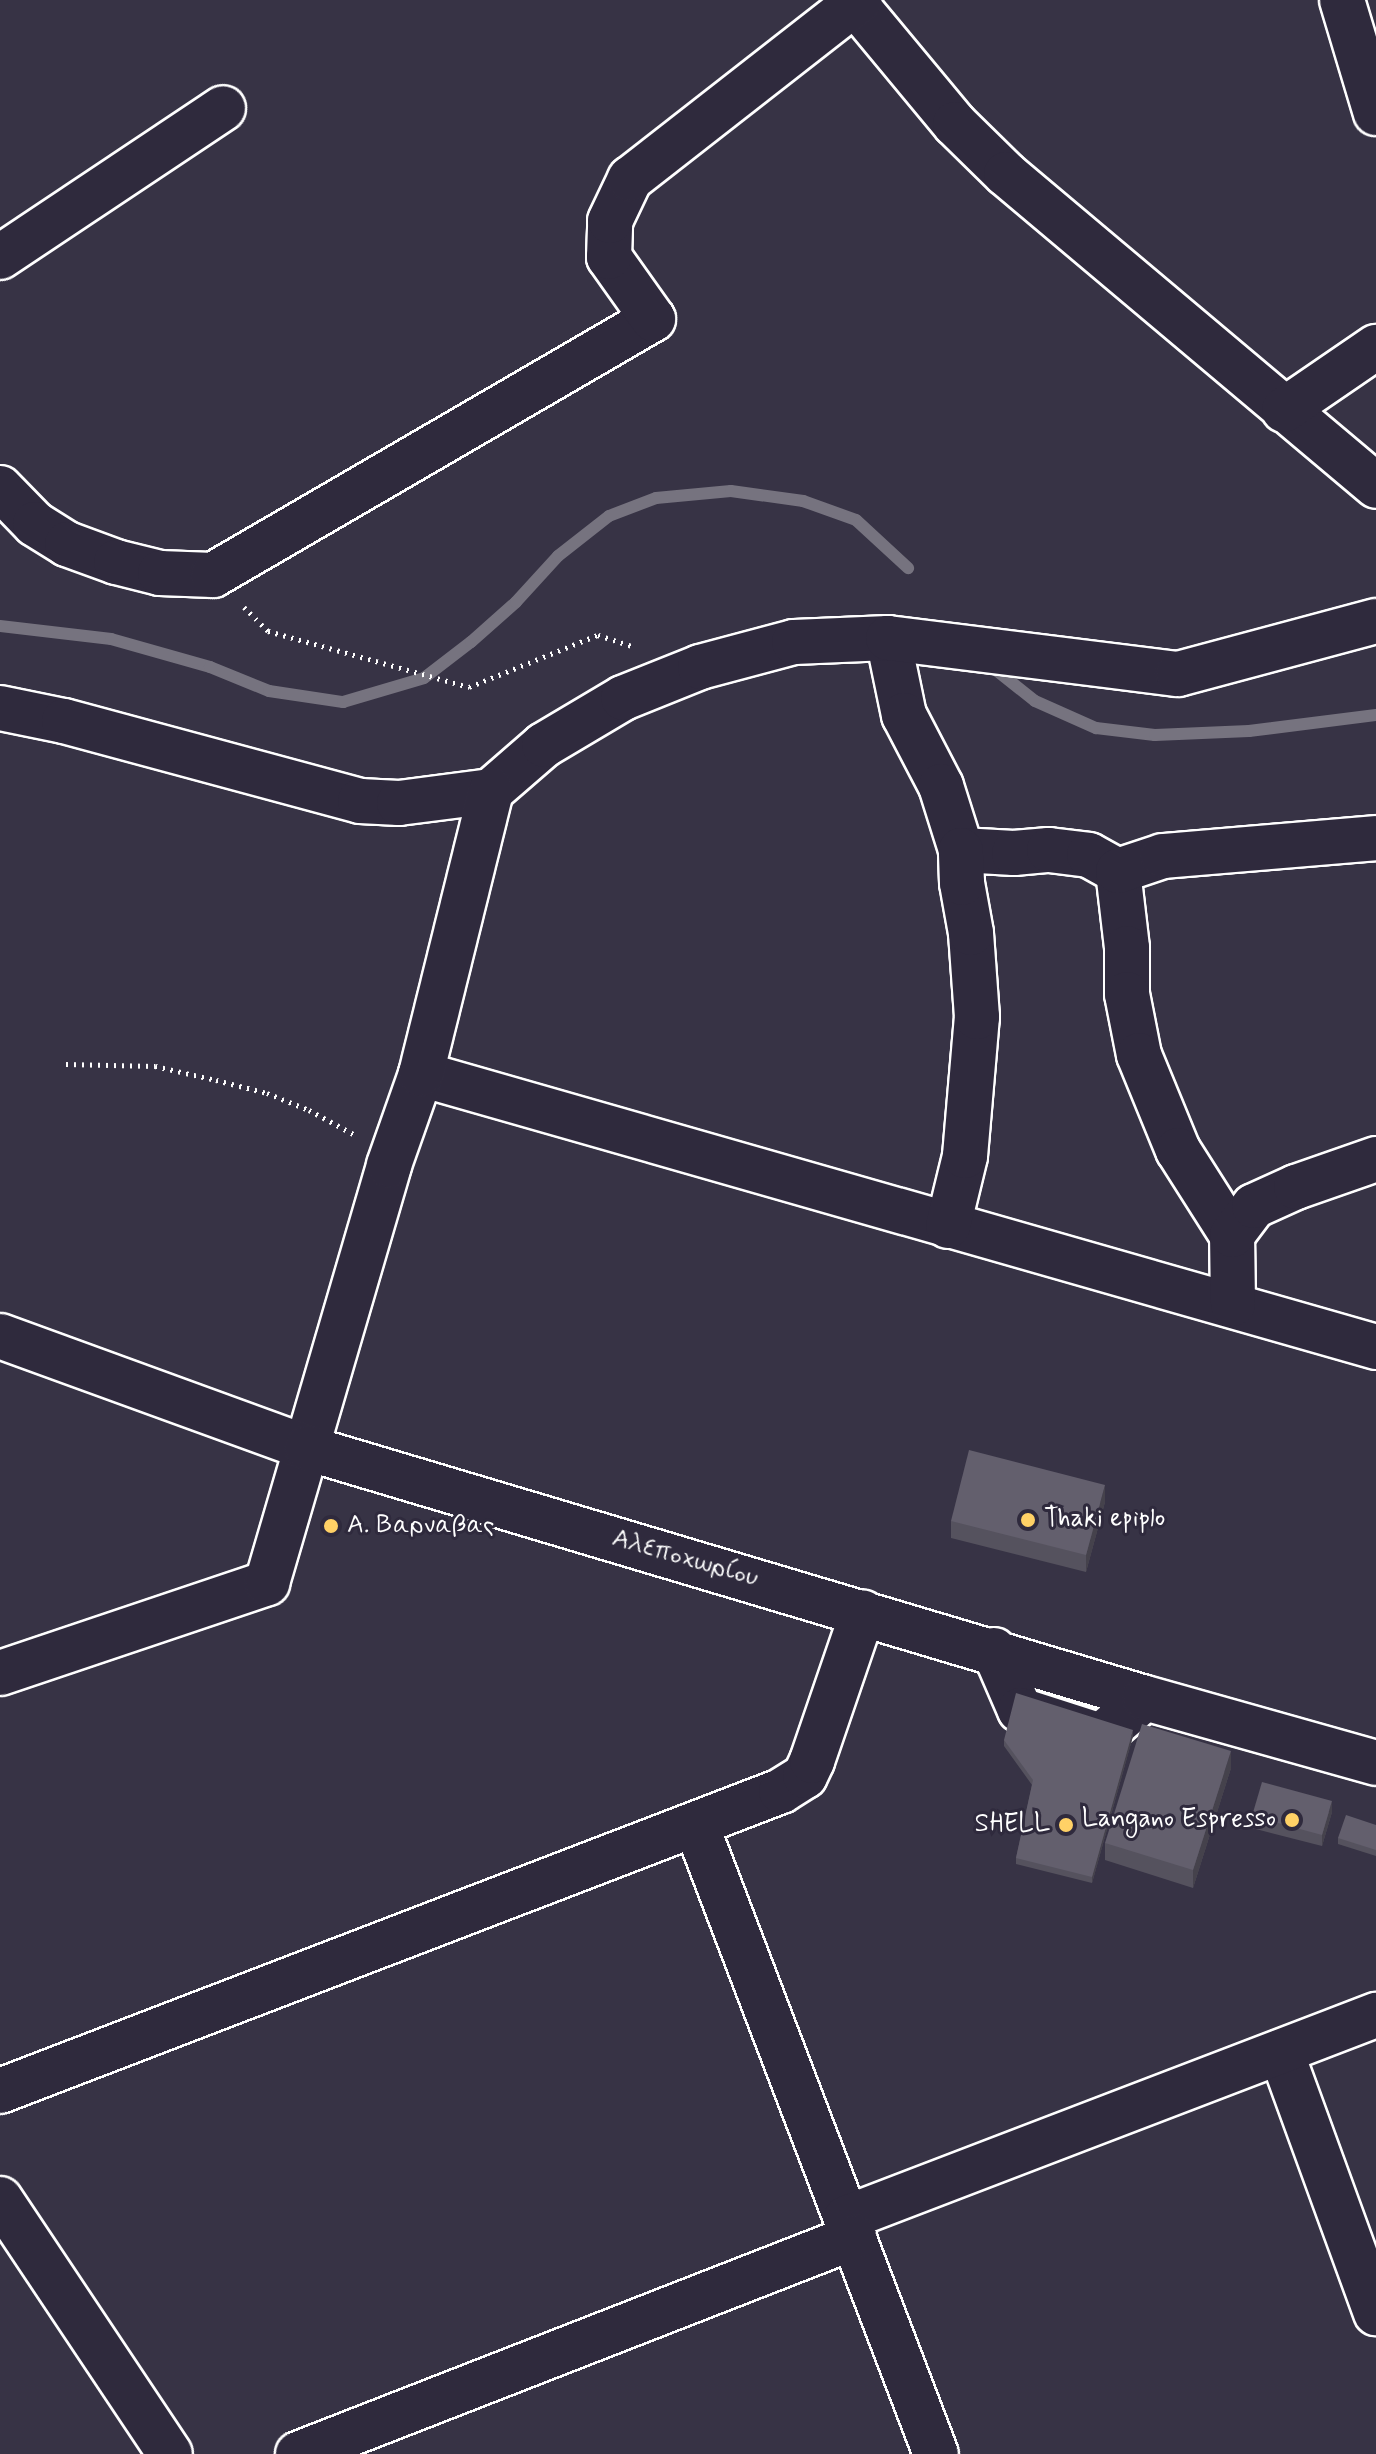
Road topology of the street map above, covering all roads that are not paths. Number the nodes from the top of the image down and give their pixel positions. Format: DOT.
graph roads {
  1 [pos="1342,0"];
  2 [pos="855,1"];
  3 [pos="223,108"];
  4 [pos="1376,113"];
  5 [pos="0,257"];
  6 [pos="1376,347"];
  7 [pos="1284,410"];
  8 [pos="1376,486"];
  9 [pos="0,488"];
  10 [pos="1376,621"];
  11 [pos="888,638"];
  12 [pos="0,708"];
  13 [pos="491,791"];
  14 [pos="1376,838"];
  15 [pos="961,850"];
  16 [pos="1118,871"];
  17 [pos="421,1074"];
  18 [pos="1376,1159"];
  19 [pos="948,1226"];
  20 [pos="1232,1235"];
  21 [pos="1233,1304"];
  22 [pos="0,1336"];
  23 [pos="1376,1347"];
  24 [pos="307,1448"];
  25 [pos="863,1612"];
  26 [pos="0,1673"];
  27 [pos="1376,1763"];
  28 [pos="696,1825"];
  29 [pos="1376,2015"];
  30 [pos="1281,2052"];
  31 [pos="0,2091"];
  32 [pos="0,2199"];
  33 [pos="850,2227"];
  34 [pos="1376,2313"];
  35 [pos="170,2454"];
  36 [pos="298,2454"];
  37 [pos="936,2454"];
  1 -- 4 [label="street"];
  2 -- 7 [label="street"];
  2 -- 9 [label="street"];
  3 -- 5 [label="street"];
  6 -- 7 [label="street"];
  7 -- 8 [label="street"];
  10 -- 11 [label="street"];
  11 -- 13 [label="street"];
  11 -- 15 [label="street"];
  12 -- 13 [label="street"];
  13 -- 17 [label="street"];
  14 -- 16 [label="street"];
  15 -- 16 [label="street"];
  15 -- 19 [label="street"];
  16 -- 20 [label="street"];
  17 -- 19 [label="street"];
  17 -- 24 [label="street"];
  18 -- 20 [label="street"];
  19 -- 21 [label="street"];
  20 -- 21 [label="street"];
  21 -- 23 [label="street"];
  22 -- 24 [label="street, Αλεποχωρίου"];
  24 -- 25 [label="street, Αλεποχωρίου"];
  24 -- 26 [label="street"];
  25 -- 27 [label="street, Αλεποχωρίου"];
  25 -- 28 [label="street"];
  28 -- 31 [label="street"];
  28 -- 33 [label="street"];
  29 -- 30 [label="street"];
  30 -- 33 [label="street"];
  30 -- 34 [label="street"];
  32 -- 35 [label="street"];
  33 -- 36 [label="street"];
  33 -- 37 [label="street"];
}
